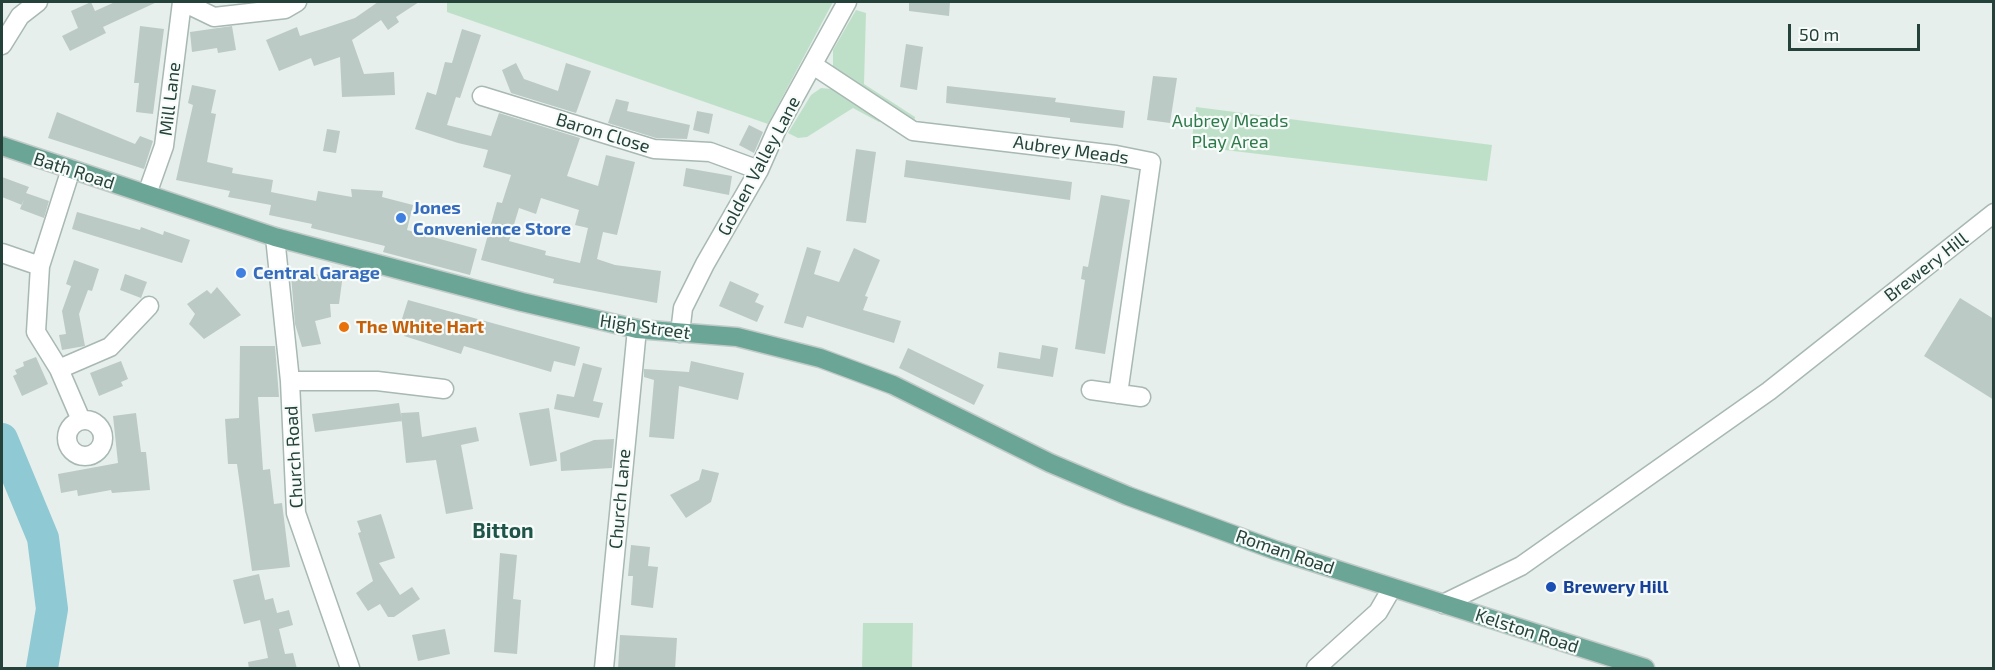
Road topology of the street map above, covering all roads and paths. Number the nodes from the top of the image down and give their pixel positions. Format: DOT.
graph roads {
  1 [pos="39,2"];
  2 [pos="182,2"];
  3 [pos="297,2"];
  4 [pos="847,2"];
  5 [pos="2,45"];
  6 [pos="813,65"];
  7 [pos="482,96"];
  8 [pos="2,146"];
  9 [pos="71,169"];
  10 [pos="759,170"];
  11 [pos="147,194"];
  12 [pos="1994,213"];
  13 [pos="275,237"];
  14 [pos="2,253"];
  15 [pos="40,266"];
  16 [pos="149,306"];
  17 [pos="637,329"];
  18 [pos="680,333"];
  19 [pos="59,369"];
  20 [pos="290,381"];
  21 [pos="444,389"];
  22 [pos="1091,390"];
  23 [pos="1118,394"];
  24 [pos="1141,397"];
  25 [pos="81,420"];
  26 [pos="1128,496"];
  27 [pos="1392,588"];
  28 [pos="1443,604"];
  29 [pos="350,669"];
  30 [pos="604,669"];
  31 [pos="1316,669"];
  32 [pos="1645,669"];
  1 -- 5 [label="street"];
  2 -- 3 [label="street, Mill Lane"];
  2 -- 11 [label="street, Mill Lane"];
  4 -- 6 [label="street, Golden Valley Lane"];
  6 -- 10 [label="street, Golden Valley Lane"];
  6 -- 23 [label="street, Aubrey Meads"];
  7 -- 10 [label="street, Baron Close"];
  8 -- 9 [label="main road, Bath Road"];
  9 -- 11 [label="main road, Bath Road"];
  9 -- 15 [label="street"];
  10 -- 18 [label="street, Golden Valley Lane"];
  11 -- 13 [label="main road, High Street"];
  12 -- 28 [label="street, Brewery Hill"];
  13 -- 17 [label="main road, High Street"];
  13 -- 20 [label="street, Church Road"];
  14 -- 15 [label="street"];
  15 -- 19 [label="street"];
  16 -- 19 [label="street"];
  17 -- 18 [label="main road, High Street"];
  17 -- 30 [label="street, Church Lane"];
  18 -- 26 [label="main road, High Street"];
  19 -- 25 [label="street"];
  20 -- 21 [label="street"];
  20 -- 29 [label="street, Church Road"];
  22 -- 23 [label="street"];
  23 -- 24 [label="street"];
  26 -- 27 [label="main road, Roman Road"];
  27 -- 28 [label="main road, Roman Road"];
  27 -- 31 [label="street"];
  28 -- 32 [label="main road, Kelston Road"];
}
